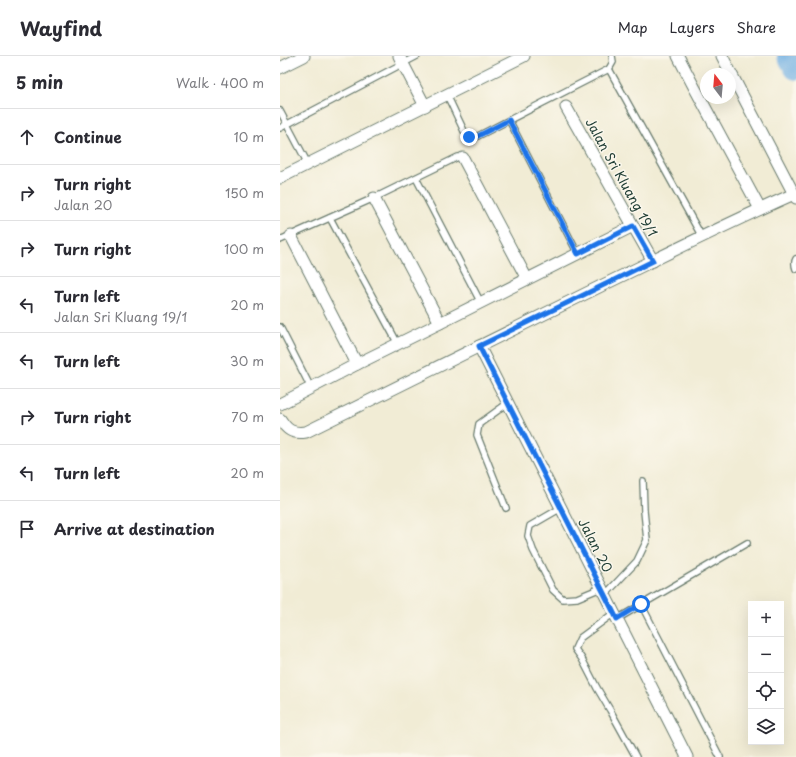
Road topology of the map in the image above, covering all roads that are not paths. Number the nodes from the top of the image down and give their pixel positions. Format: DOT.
graph roads {
  1 [pos="304,56"];
  2 [pos="417,56"];
  3 [pos="524,56"];
  4 [pos="612,56"];
  5 [pos="678,56"];
  6 [pos="722,56"];
  7 [pos="401,60"];
  8 [pos="280,68"];
  9 [pos="609,69"];
  10 [pos="447,95"];
  11 [pos="425,106"];
  12 [pos="566,107"];
  13 [pos="280,111"];
  14 [pos="509,120"];
  15 [pos="287,124"];
  16 [pos="280,128"];
  17 [pos="463,158"];
  18 [pos="308,164"];
  19 [pos="280,178"];
  20 [pos="416,178"];
  21 [pos="795,196"];
  22 [pos="374,198"];
  23 [pos="760,209"];
  24 [pos="330,218"];
  25 [pos="633,226"];
  26 [pos="291,236"];
  27 [pos="702,237"];
  28 [pos="280,240"];
  29 [pos="578,254"];
  30 [pos="796,259"];
  31 [pos="653,261"];
  32 [pos="796,269"];
  33 [pos="527,280"];
  34 [pos="481,303"];
  35 [pos="440,323"];
  36 [pos="280,327"];
  37 [pos="398,344"];
  38 [pos="479,346"];
  39 [pos="357,364"];
  40 [pos="311,388"];
  41 [pos="508,403"];
  42 [pos="280,404"];
  43 [pos="280,419"];
  44 [pos="643,482"];
  45 [pos="506,508"];
  46 [pos="561,508"];
  47 [pos="747,543"];
  48 [pos="603,591"];
  49 [pos="641,604"];
  50 [pos="615,616"];
  51 [pos="636,757"];
  52 [pos="687,757"];
  53 [pos="720,757"];
  1 -- 8 [label="street"];
  2 -- 7 [label="lane"];
  3 -- 10 [label="street"];
  4 -- 9 [label="lane"];
  5 -- 23 [label="street"];
  6 -- 21 [label="street"];
  7 -- 11 [label="street"];
  7 -- 15 [label="lane"];
  9 -- 14 [label="lane"];
  9 -- 27 [label="lane"];
  10 -- 11 [label="street"];
  10 -- 14 [label="lane"];
  11 -- 18 [label="street"];
  12 -- 25 [label="street, Jalan Sri Kluang 19/1"];
  13 -- 15 [label="lane"];
  14 -- 29 [label="lane"];
  15 -- 16 [label="lane"];
  15 -- 18 [label="lane"];
  17 -- 20 [label="lane"];
  17 -- 33 [label="street"];
  18 -- 19 [label="street"];
  20 -- 22 [label="lane"];
  20 -- 34 [label="lane"];
  21 -- 23 [label="street"];
  22 -- 24 [label="lane"];
  22 -- 35 [label="street"];
  23 -- 27 [label="street"];
  24 -- 26 [label="lane"];
  24 -- 37 [label="lane"];
  25 -- 29 [label="street"];
  25 -- 31 [label="street, Jalan Sri Kluang 19/1"];
  26 -- 28 [label="lane"];
  26 -- 39 [label="street"];
  27 -- 31 [label="street"];
  29 -- 33 [label="street"];
  30 -- 32 [label="lane"];
  31 -- 38 [label="street"];
  33 -- 34 [label="street"];
  34 -- 35 [label="street"];
  35 -- 37 [label="street"];
  36 -- 40 [label="lane"];
  37 -- 39 [label="street"];
  38 -- 41 [label="street, Jalan 20"];
  38 -- 43 [label="street"];
  39 -- 40 [label="street"];
  40 -- 42 [label="street"];
  41 -- 45 [label="lane"];
  41 -- 46 [label="street, Jalan 20"];
  44 -- 48 [label="lane"];
  46 -- 48 [label="street, Jalan 20"];
  46 -- 48 [label="lane"];
  47 -- 49 [label="lane"];
  48 -- 50 [label="street, Jalan 20"];
  49 -- 50 [label="lane"];
  49 -- 53 [label="lane"];
  50 -- 51 [label="lane"];
  50 -- 52 [label="street, Jalan 20"];
}
